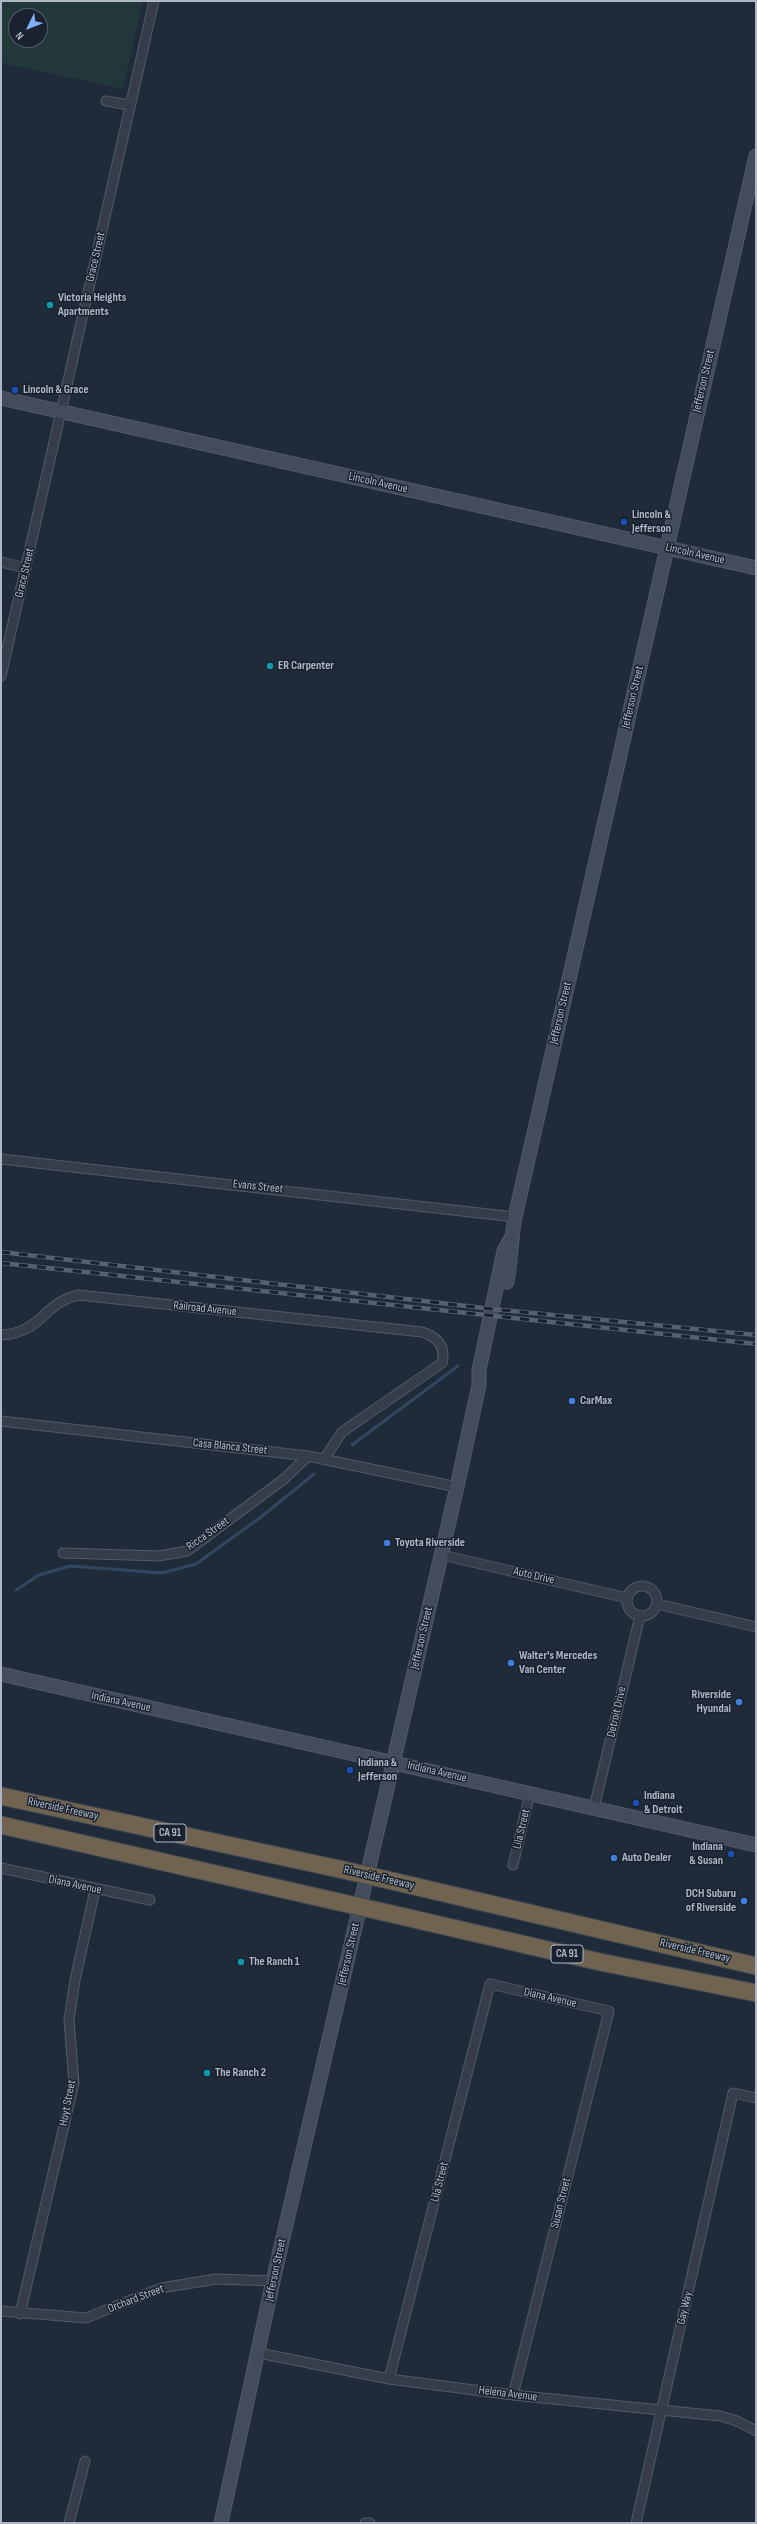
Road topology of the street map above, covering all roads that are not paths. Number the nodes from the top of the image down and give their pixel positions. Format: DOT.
graph roads {
  1 [pos="154,1"];
  2 [pos="106,101"];
  3 [pos="130,105"];
  4 [pos="756,156"];
  5 [pos="1,398"];
  6 [pos="60,412"];
  7 [pos="667,547"];
  8 [pos="1,562"];
  9 [pos="26,568"];
  10 [pos="756,568"];
  11 [pos="1,676"];
  12 [pos="1,1159"];
  13 [pos="515,1217"];
  14 [pos="1,1335"];
  15 [pos="1,1422"];
  16 [pos="308,1456"];
  17 [pos="324,1459"];
  18 [pos="457,1487"];
  19 [pos="63,1553"];
  20 [pos="442,1555"];
  21 [pos="627,1598"];
  22 [pos="657,1604"];
  23 [pos="640,1616"];
  24 [pos="756,1627"];
  25 [pos="1,1674"];
  26 [pos="394,1761"];
  27 [pos="530,1793"];
  28 [pos="1,1796"];
  29 [pos="594,1808"];
  30 [pos="1,1825"];
  31 [pos="756,1845"];
  32 [pos="513,1865"];
  33 [pos="1,1868"];
  34 [pos="95,1890"];
  35 [pos="150,1900"];
  36 [pos="756,1966"];
  37 [pos="490,1984"];
  38 [pos="756,1993"];
  39 [pos="609,2011"];
  40 [pos="756,2098"];
  41 [pos="273,2281"];
  42 [pos="1,2311"];
  43 [pos="20,2314"];
  44 [pos="259,2353"];
  45 [pos="389,2379"];
  46 [pos="513,2395"];
  47 [pos="662,2411"];
  48 [pos="756,2431"];
  49 [pos="85,2461"];
  50 [pos="69,2523"];
  51 [pos="221,2523"];
  52 [pos="636,2523"];
  1 -- 3 [label="street, Grace Street"];
  2 -- 3 [label="street"];
  3 -- 6 [label="street, Grace Street"];
  4 -- 7 [label="street, Jefferson Street"];
  5 -- 6 [label="street, Lincoln Avenue"];
  6 -- 7 [label="street, Lincoln Avenue"];
  6 -- 9 [label="street, Grace Street"];
  7 -- 10 [label="street, Lincoln Avenue"];
  7 -- 13 [label="street, Jefferson Street"];
  8 -- 9 [label="street"];
  9 -- 11 [label="street, Grace Street"];
  12 -- 13 [label="street, Evans Street"];
  13 -- 18 [label="street, Jefferson Street"];
  14 -- 17 [label="street, Railroad Avenue"];
  15 -- 16 [label="street, Casa Blanca Street"];
  16 -- 17 [label="street, Casa Blanca Street"];
  16 -- 19 [label="street, Ricca Street"];
  17 -- 18 [label="street, Casa Blanca Street"];
  18 -- 20 [label="street, Jefferson Street"];
  20 -- 21 [label="street, Auto Drive"];
  20 -- 26 [label="street, Jefferson Street"];
  21 -- 22 [label="street"];
  21 -- 23 [label="street"];
  22 -- 23 [label="street"];
  22 -- 24 [label="street"];
  23 -- 29 [label="street, Detroit Drive"];
  25 -- 26 [label="street, Indiana Avenue"];
  26 -- 27 [label="street, Indiana Avenue"];
  26 -- 41 [label="street, Jefferson Street"];
  27 -- 29 [label="street, Indiana Avenue"];
  27 -- 32 [label="street, Lila Street"];
  28 -- 36 [label="highway, Riverside Freeway / CA 91, bridge"];
  29 -- 31 [label="street, Indiana Avenue"];
  30 -- 38 [label="highway, CA 91, bridge"];
  33 -- 34 [label="street, Diana Avenue"];
  34 -- 35 [label="street, Diana Avenue"];
  34 -- 43 [label="street, Hoyt Street"];
  37 -- 39 [label="street, Diana Avenue"];
  37 -- 45 [label="street, Lila Street"];
  39 -- 46 [label="street, Susan Street"];
  40 -- 47 [label="street, Gay Way"];
  41 -- 43 [label="street, Orchard Street"];
  41 -- 44 [label="street, Jefferson Street"];
  42 -- 43 [label="street, Orchard Street"];
  44 -- 45 [label="street, Helena Avenue"];
  44 -- 51 [label="street, Jefferson Street"];
  45 -- 46 [label="street, Helena Avenue"];
  46 -- 47 [label="street, Helena Avenue"];
  47 -- 48 [label="street, Helena Avenue"];
  47 -- 52 [label="street, Gay Way"];
  49 -- 50 [label="street"];
}
